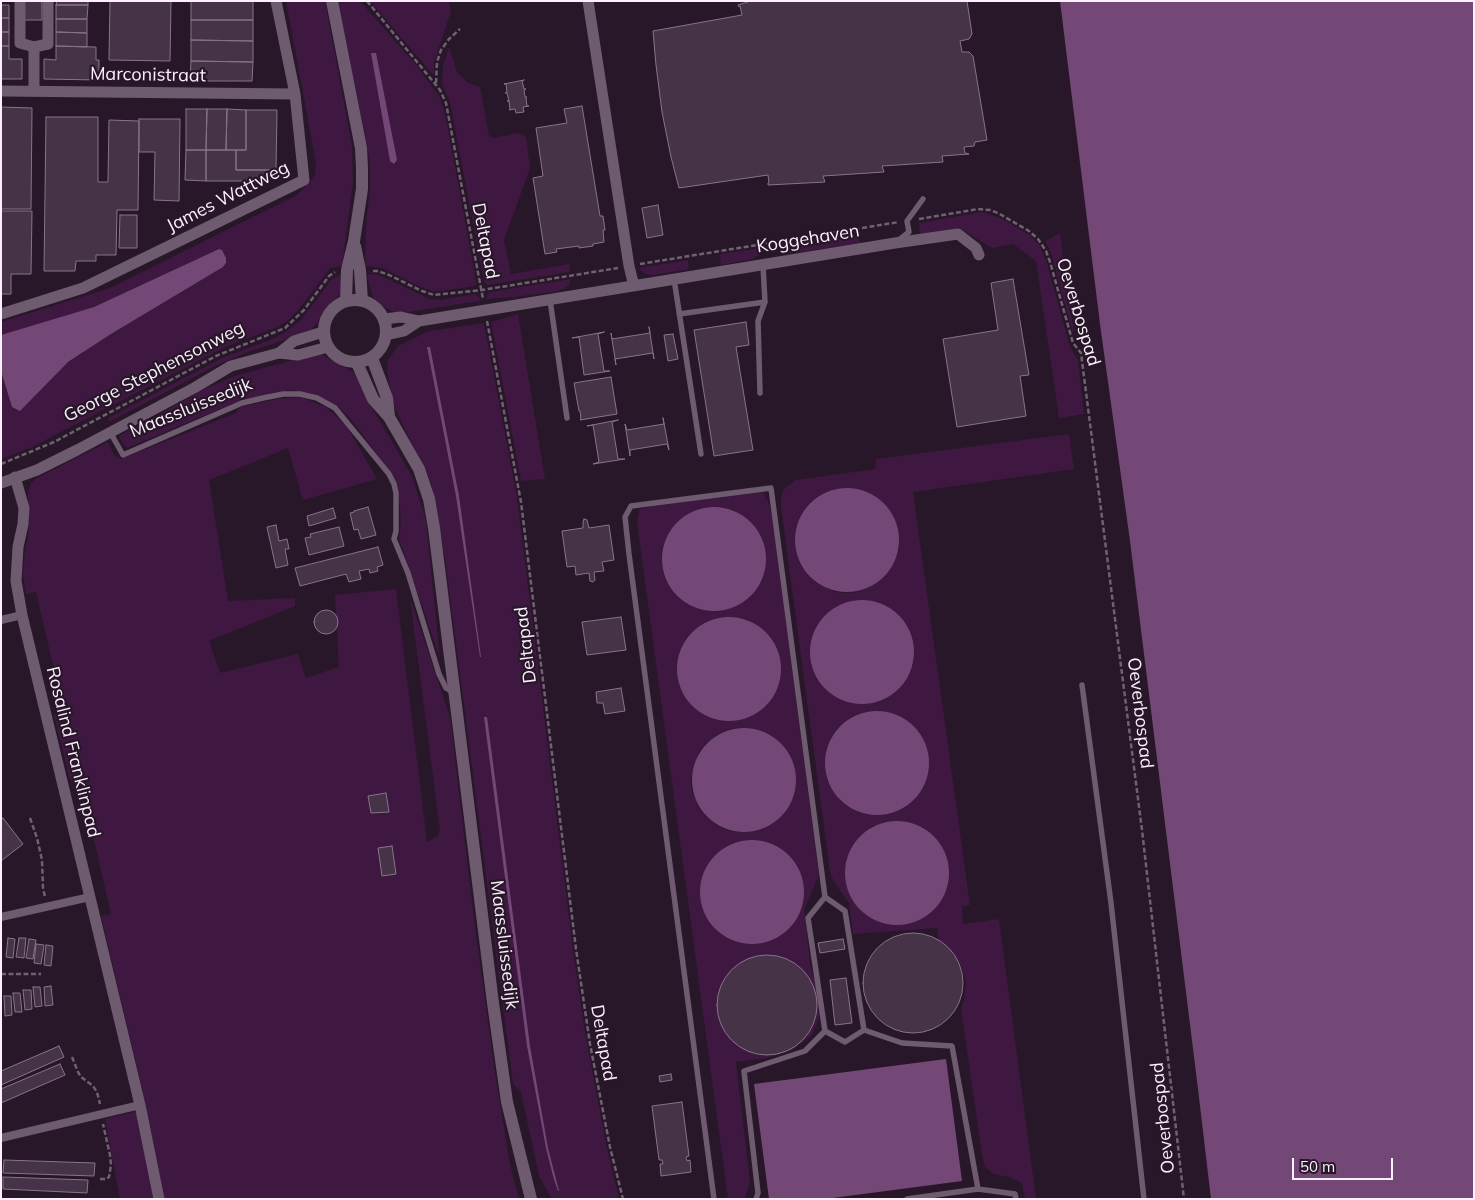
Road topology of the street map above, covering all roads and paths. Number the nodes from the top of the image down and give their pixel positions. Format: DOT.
graph roads {
  1 [pos="20,1"];
  2 [pos="48,1"];
  3 [pos="276,1"];
  4 [pos="332,1"];
  5 [pos="367,1"];
  6 [pos="588,1"];
  7 [pos="460,29"];
  8 [pos="34,47"];
  9 [pos="436,85"];
  10 [pos="1,91"];
  11 [pos="34,91"];
  12 [pos="295,94"];
  13 [pos="922,199"];
  14 [pos="908,221"];
  15 [pos="354,241"];
  16 [pos="895,243"];
  17 [pos="979,255"];
  18 [pos="763,265"];
  19 [pos="629,266"];
  20 [pos="347,270"];
  21 [pos="360,270"];
  22 [pos="674,279"];
  23 [pos="634,286"];
  24 [pos="482,290"];
  25 [pos="550,300"];
  26 [pos="346,301"];
  27 [pos="362,301"];
  28 [pos="765,302"];
  29 [pos="485,311"];
  30 [pos="1,314"];
  31 [pos="680,314"];
  32 [pos="384,320"];
  33 [pos="419,321"];
  34 [pos="323,332"];
  35 [pos="386,335"];
  36 [pos="328,347"];
  37 [pos="279,353"];
  38 [pos="372,358"];
  39 [pos="357,362"];
  40 [pos="760,393"];
  41 [pos="389,418"];
  42 [pos="566,418"];
  43 [pos="110,432"];
  44 [pos="702,454"];
  45 [pos="1,464"];
  46 [pos="15,477"];
  47 [pos="1,483"];
  48 [pos="22,615"];
  49 [pos="1,620"];
  50 [pos="1082,685"];
  51 [pos="455,694"];
  52 [pos="30,818"];
  53 [pos="90,896"];
  54 [pos="825,897"];
  55 [pos="47,906"];
  56 [pos="1,917"];
  57 [pos="1,974"];
  58 [pos="41,974"];
  59 [pos="864,1030"];
  60 [pos="825,1031"];
  61 [pos="140,1105"];
  62 [pos="1,1138"];
  63 [pos="978,1189"];
  64 [pos="159,1199"];
  65 [pos="531,1199"];
  66 [pos="624,1199"];
  67 [pos="714,1199"];
  68 [pos="756,1199"];
  69 [pos="907,1199"];
  70 [pos="1016,1199"];
  71 [pos="1144,1199"];
  72 [pos="1184,1199"];
  1 -- 8 [label="street"];
  2 -- 8 [label="street"];
  3 -- 12 [label="street, James Wattweg"];
  4 -- 15 [label="street"];
  5 -- 9 [label="path"];
  6 -- 19 [label="street"];
  7 -- 9 [label="path"];
  8 -- 11 [label="street"];
  9 -- 24 [label="path, Deltapad"];
  10 -- 11 [label="street, Marconistraat"];
  11 -- 12 [label="street, Marconistraat"];
  12 -- 30 [label="street, James Wattweg"];
  13 -- 14 [label="lane"];
  14 -- 16 [label="lane"];
  14 -- 19 [label="path"];
  14 -- 72 [label="path, Oeverbospad"];
  15 -- 20 [label="street"];
  15 -- 21 [label="street"];
  16 -- 17 [label="street, Koggehaven"];
  16 -- 18 [label="street, Koggehaven"];
  18 -- 22 [label="street, Koggehaven"];
  18 -- 28 [label="lane"];
  19 -- 23 [label="street"];
  19 -- 24 [label="path"];
  20 -- 26 [label="street"];
  20 -- 45 [label="path, George Stephensonweg"];
  21 -- 24 [label="path"];
  21 -- 27 [label="street"];
  22 -- 23 [label="street, Koggehaven"];
  22 -- 31 [label="lane"];
  23 -- 25 [label="street, Koggehaven"];
  24 -- 29 [label="path, Deltapad"];
  25 -- 29 [label="street, Koggehaven"];
  25 -- 42 [label="lane"];
  26 -- 27 [label="street"];
  26 -- 34 [label="street"];
  27 -- 32 [label="street"];
  28 -- 31 [label="lane"];
  28 -- 40 [label="lane"];
  29 -- 33 [label="street, Koggehaven"];
  29 -- 66 [label="path, Deltapad"];
  31 -- 44 [label="lane"];
  32 -- 33 [label="street, Koggehaven"];
  32 -- 35 [label="street"];
  33 -- 35 [label="street, Koggehaven"];
  34 -- 36 [label="street"];
  34 -- 37 [label="street, George Stephensonweg"];
  35 -- 38 [label="street"];
  36 -- 37 [label="street, George Stephensonweg"];
  36 -- 39 [label="street"];
  37 -- 43 [label="street, George Stephensonweg"];
  38 -- 39 [label="street"];
  38 -- 41 [label="street, Maassluissedijk"];
  39 -- 41 [label="street, Maassluissedijk"];
  41 -- 51 [label="street, Maassluissedijk"];
  43 -- 46 [label="street, George Stephensonweg"];
  43 -- 51 [label="lane, Maassluissedijk"];
  46 -- 47 [label="street, George Stephensonweg"];
  46 -- 48 [label="street, Rosalind Franklinpad"];
  48 -- 49 [label="street"];
  48 -- 53 [label="street, Rosalind Franklinpad"];
  50 -- 71 [label="lane"];
  51 -- 65 [label="street, Maassluissedijk"];
  52 -- 55 [label="path"];
  53 -- 55 [label="street"];
  53 -- 61 [label="street, Rosalind Franklinpad"];
  54 -- 59 [label="lane"];
  54 -- 60 [label="lane"];
  54 -- 67 [label="lane"];
  55 -- 56 [label="street"];
  57 -- 58 [label="path"];
  59 -- 60 [label="lane"];
  59 -- 63 [label="lane"];
  60 -- 68 [label="lane"];
  61 -- 62 [label="street"];
  61 -- 64 [label="street, Rosalind Franklinpad"];
  63 -- 69 [label="lane"];
  63 -- 70 [label="lane"];
}
